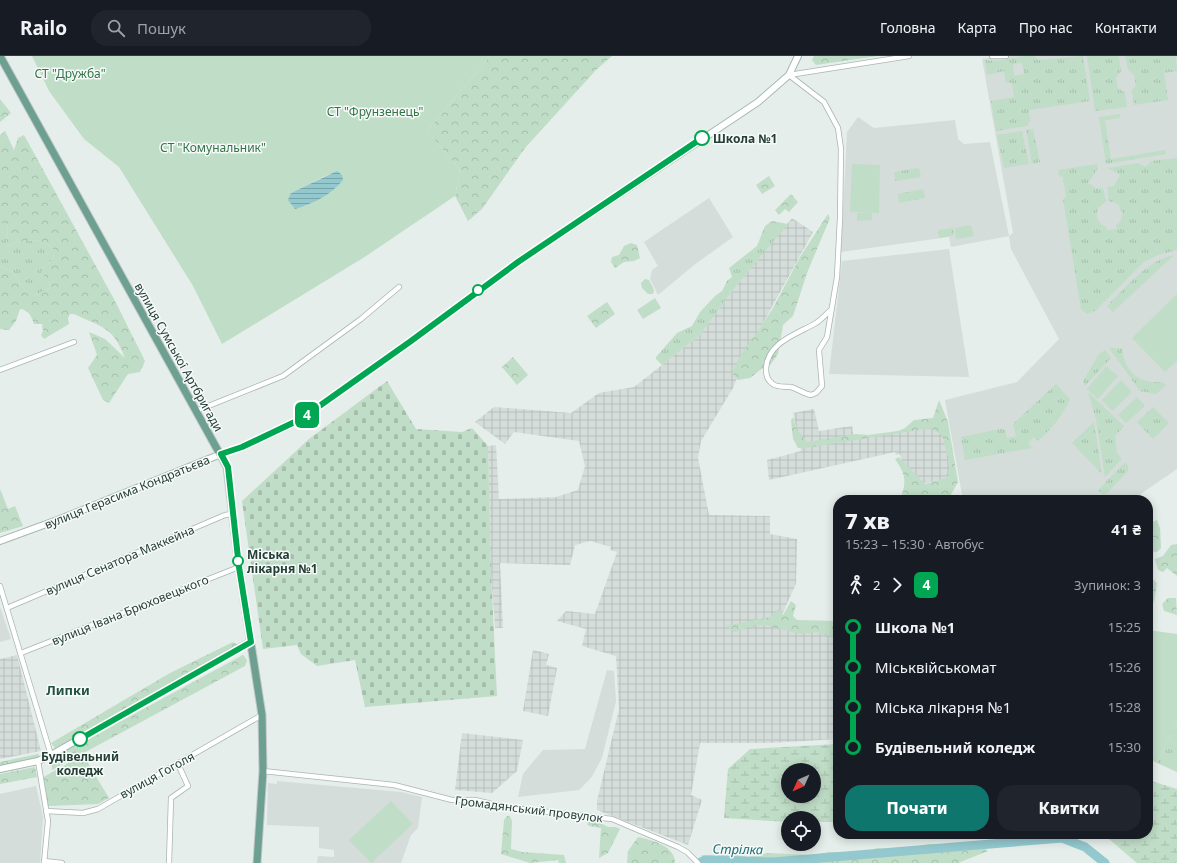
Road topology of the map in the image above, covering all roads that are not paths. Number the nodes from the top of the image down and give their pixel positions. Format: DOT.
graph roads {
  1 [pos="0,56"];
  2 [pos="798,56"];
  3 [pos="909,56"];
  4 [pos="992,56"];
  5 [pos="1006,56"];
  6 [pos="789,75"];
  7 [pos="399,287"];
  8 [pos="832,309"];
  9 [pos="74,342"];
  10 [pos="0,370"];
  11 [pos="196,411"];
  12 [pos="221,454"];
  13 [pos="232,514"];
  14 [pos="0,540"];
  15 [pos="239,567"];
  16 [pos="0,586"];
  17 [pos="7,608"];
  18 [pos="251,642"];
  19 [pos="21,653"];
  20 [pos="262,715"];
  21 [pos="51,755"];
  22 [pos="38,761"];
  23 [pos="178,764"];
  24 [pos="0,769"];
  25 [pos="263,771"];
  26 [pos="46,811"];
  27 [pos="44,862"];
  28 [pos="62,863"];
  29 [pos="169,863"];
  30 [pos="257,863"];
  31 [pos="698,863"];
  1 -- 11 [label="main road, вулиця Сумської Артбригади"];
  2 -- 6 [label="main road, вулиця Герасима Кондратьєва"];
  3 -- 6 [label="street"];
  4 -- 5 [label="street"];
  6 -- 8 [label="street"];
  6 -- 12 [label="main road, вулиця Герасима Кондратьєва"];
  7 -- 11 [label="street"];
  8 -- 8 [label="street"];
  9 -- 10 [label="street"];
  11 -- 12 [label="main road, вулиця Сумської Артбригади"];
  12 -- 13 [label="main road, вулиця Сумської Артбригади"];
  12 -- 14 [label="main road, вулиця Герасима Кондратьєва"];
  13 -- 15 [label="main road, вулиця Сумської Артбригади"];
  13 -- 17 [label="street, вулиця Сенатора Маккейна"];
  15 -- 18 [label="main road, вулиця Сумської Артбригади"];
  15 -- 19 [label="street, вулиця Івана Брюховецького"];
  16 -- 17 [label="street"];
  17 -- 19 [label="street"];
  18 -- 20 [label="main road, вулиця Сумської Артбригади"];
  18 -- 21 [label="main road"];
  19 -- 21 [label="street"];
  20 -- 23 [label="street, вулиця Гоголя"];
  20 -- 25 [label="main road, вулиця Сумської Артбригади"];
  21 -- 22 [label="main road"];
  22 -- 24 [label="main road"];
  22 -- 26 [label="street"];
  23 -- 26 [label="street, вулиця Гоголя"];
  23 -- 29 [label="street"];
  25 -- 30 [label="main road, вулиця Сумської Артбригади"];
  25 -- 31 [label="street, Громадянський провулок"];
  26 -- 27 [label="street"];
  27 -- 28 [label="street"];
}
